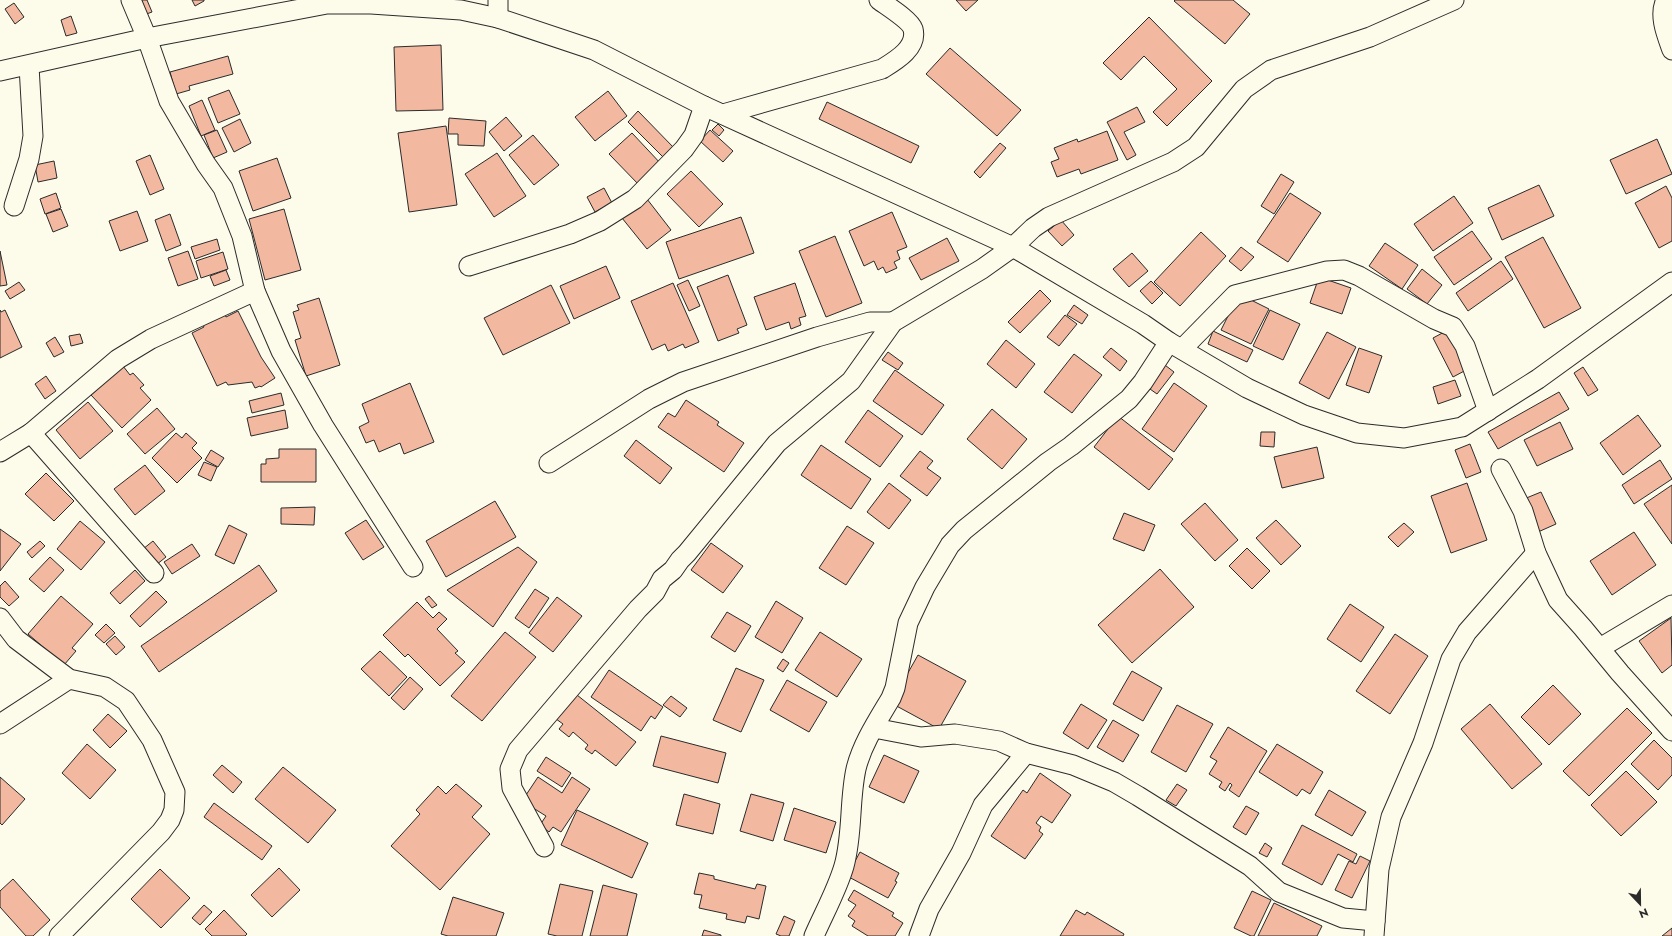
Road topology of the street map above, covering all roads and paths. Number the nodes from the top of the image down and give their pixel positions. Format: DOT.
graph roads {
  1 [pos="131,0"];
  2 [pos="879,0"];
  3 [pos="1454,0"];
  4 [pos="1663,1"];
  5 [pos="326,2"];
  6 [pos="498,9"];
  7 [pos="147,38"];
  8 [pos="1672,50"];
  9 [pos="29,66"];
  10 [pos="0,71"];
  11 [pos="704,106"];
  12 [pos="724,114"];
  13 [pos="14,206"];
  14 [pos="1013,247"];
  15 [pos="469,266"];
  16 [pos="1672,282"];
  17 [pos="255,290"];
  18 [pos="893,322"];
  19 [pos="1175,345"];
  20 [pos="1488,411"];
  21 [pos="31,433"];
  22 [pos="0,452"];
  23 [pos="549,463"];
  24 [pos="1501,469"];
  25 [pos="1536,553"];
  26 [pos="413,567"];
  27 [pos="154,573"];
  28 [pos="1672,605"];
  29 [pos="0,618"];
  30 [pos="1600,648"];
  31 [pos="69,678"];
  32 [pos="0,724"];
  33 [pos="874,728"];
  34 [pos="1672,731"];
  35 [pos="1026,753"];
  36 [pos="544,847"];
  37 [pos="1374,929"];
  38 [pos="59,936"];
  39 [pos="814,936"];
  40 [pos="919,936"];
  1 -- 7 [label="street"];
  2 -- 12 [label="street"];
  3 -- 14 [label="street"];
  4 -- 8 [label="street"];
  5 -- 6 [label="street"];
  5 -- 7 [label="street"];
  6 -- 11 [label="street"];
  7 -- 9 [label="street"];
  7 -- 17 [label="street"];
  9 -- 10 [label="street"];
  9 -- 13 [label="street"];
  11 -- 12 [label="street"];
  11 -- 15 [label="street"];
  12 -- 14 [label="street"];
  14 -- 18 [label="street"];
  14 -- 19 [label="street"];
  16 -- 20 [label="street"];
  17 -- 21 [label="street"];
  17 -- 26 [label="street"];
  18 -- 23 [label="street"];
  18 -- 36 [label="street"];
  19 -- 20 [label="street"];
  19 -- 20 [label="street"];
  19 -- 33 [label="street"];
  21 -- 22 [label="street"];
  21 -- 27 [label="street"];
  24 -- 25 [label="street"];
  25 -- 30 [label="street"];
  25 -- 37 [label="street"];
  28 -- 30 [label="street"];
  29 -- 31 [label="street"];
  30 -- 34 [label="street"];
  31 -- 32 [label="street"];
  31 -- 38 [label="street"];
  33 -- 35 [label="street"];
  33 -- 39 [label="street"];
  35 -- 37 [label="street"];
  35 -- 40 [label="street"];
}
